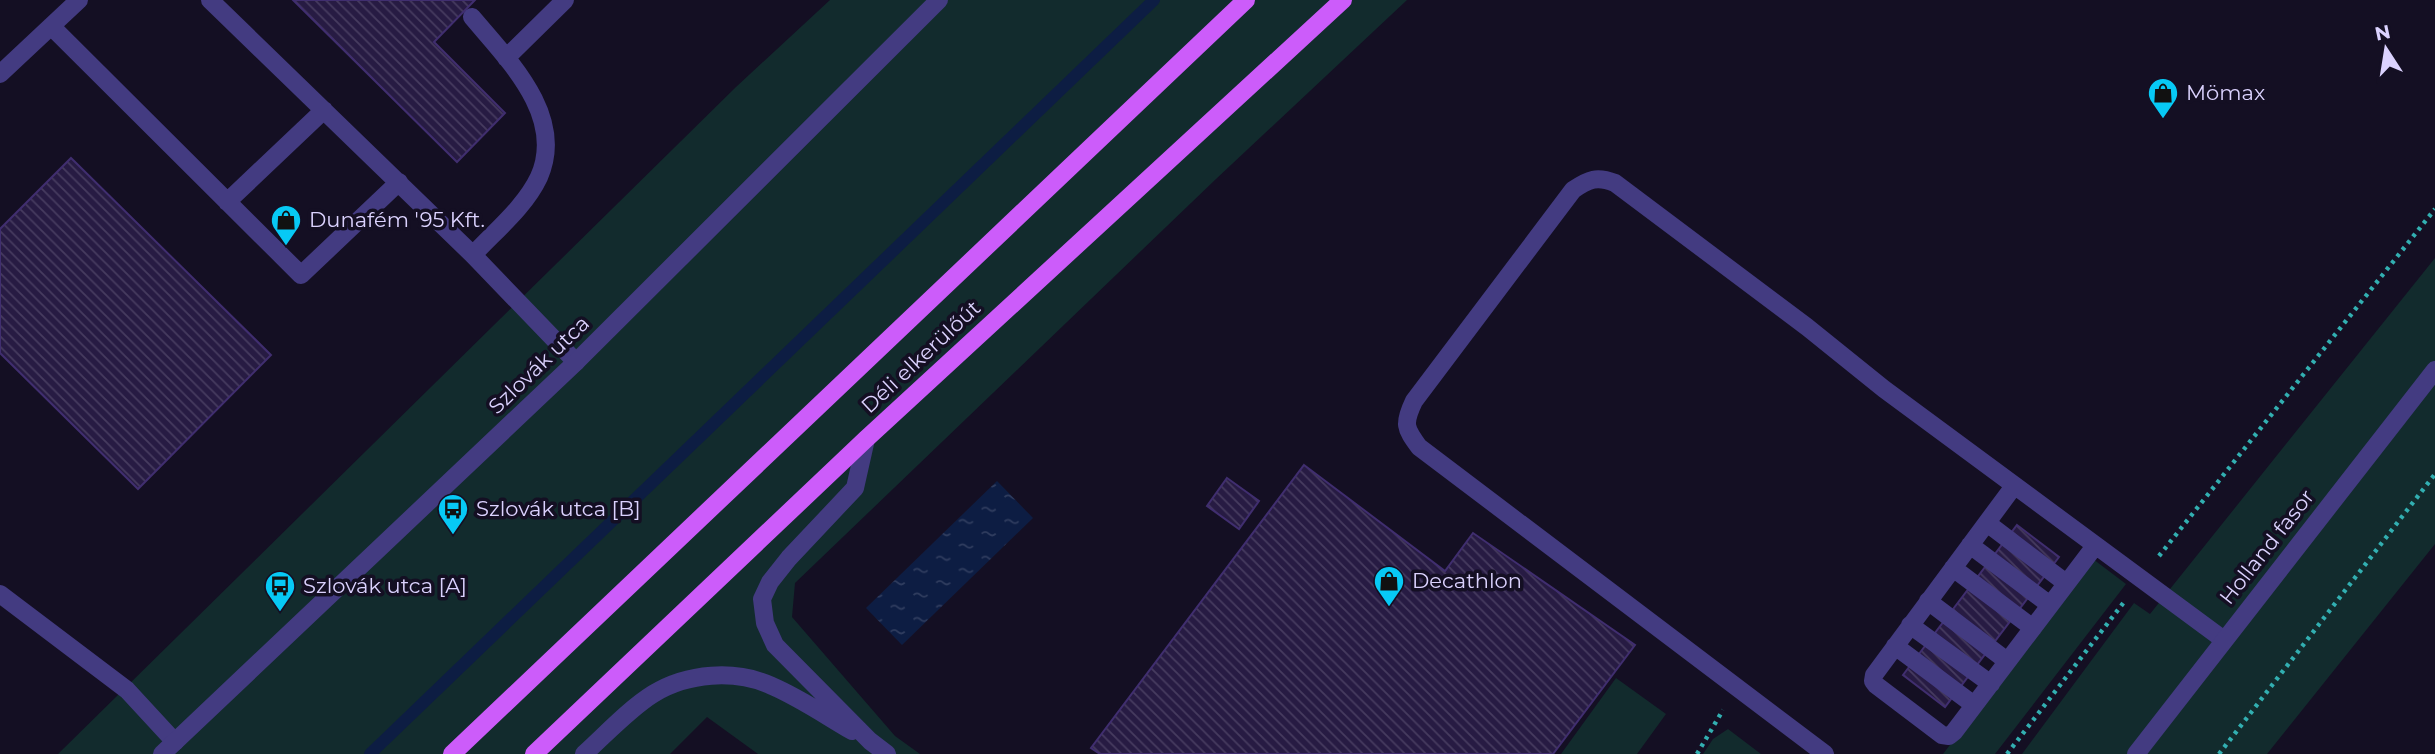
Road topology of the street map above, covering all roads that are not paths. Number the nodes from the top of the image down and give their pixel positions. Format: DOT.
graph roads {
  1 [pos="79,0"];
  2 [pos="210,0"];
  3 [pos="565,0"];
  4 [pos="939,0"];
  5 [pos="1246,0"];
  6 [pos="1343,0"];
  7 [pos="472,17"];
  8 [pos="51,26"];
  9 [pos="506,58"];
  10 [pos="0,74"];
  11 [pos="324,110"];
  12 [pos="398,182"];
  13 [pos="228,202"];
  14 [pos="473,255"];
  15 [pos="576,362"];
  16 [pos="2435,370"];
  17 [pos="866,439"];
  18 [pos="2014,486"];
  19 [pos="1987,523"];
  20 [pos="1970,545"];
  21 [pos="2095,546"];
  22 [pos="1953,568"];
  23 [pos="2066,583"];
  24 [pos="0,594"];
  25 [pos="1928,601"];
  26 [pos="2050,605"];
  27 [pos="1910,625"];
  28 [pos="2033,628"];
  29 [pos="2224,640"];
  30 [pos="1895,646"];
  31 [pos="2007,661"];
  32 [pos="1991,684"];
  33 [pos="1974,705"];
  34 [pos="870,741"];
  35 [pos="168,748"];
  36 [pos="452,754"];
  37 [pos="534,754"];
  38 [pos="584,754"];
  39 [pos="887,754"];
  40 [pos="1825,754"];
  41 [pos="2136,754"];
  1 -- 8 [label="street"];
  2 -- 11 [label="street"];
  3 -- 9 [label="street"];
  4 -- 15 [label="street, Szlovák utca"];
  5 -- 36 [label="main road, Déli elkerülőút"];
  6 -- 17 [label="main road, Déli elkerülőút"];
  7 -- 9 [label="street"];
  8 -- 10 [label="street"];
  8 -- 13 [label="street"];
  9 -- 14 [label="street"];
  11 -- 12 [label="street"];
  11 -- 13 [label="street"];
  12 -- 13 [label="street"];
  12 -- 14 [label="street"];
  14 -- 15 [label="street"];
  15 -- 35 [label="street, Szlovák utca"];
  16 -- 29 [label="street, Holland fasor"];
  17 -- 34 [label="street"];
  17 -- 37 [label="main road, Déli elkerülőút"];
  18 -- 19 [label="street"];
  18 -- 21 [label="street"];
  18 -- 40 [label="street"];
  19 -- 20 [label="street"];
  19 -- 23 [label="street"];
  20 -- 22 [label="street"];
  20 -- 26 [label="street"];
  21 -- 23 [label="street"];
  21 -- 29 [label="street"];
  22 -- 25 [label="street"];
  22 -- 28 [label="street"];
  23 -- 26 [label="street"];
  24 -- 35 [label="street"];
  25 -- 27 [label="street"];
  25 -- 31 [label="street"];
  26 -- 28 [label="street"];
  27 -- 30 [label="street"];
  27 -- 32 [label="street"];
  28 -- 31 [label="street"];
  29 -- 41 [label="street, Holland fasor"];
  30 -- 33 [label="street"];
  30 -- 33 [label="street"];
  31 -- 32 [label="street"];
  32 -- 33 [label="street"];
  34 -- 38 [label="street"];
  34 -- 39 [label="street"];
}
